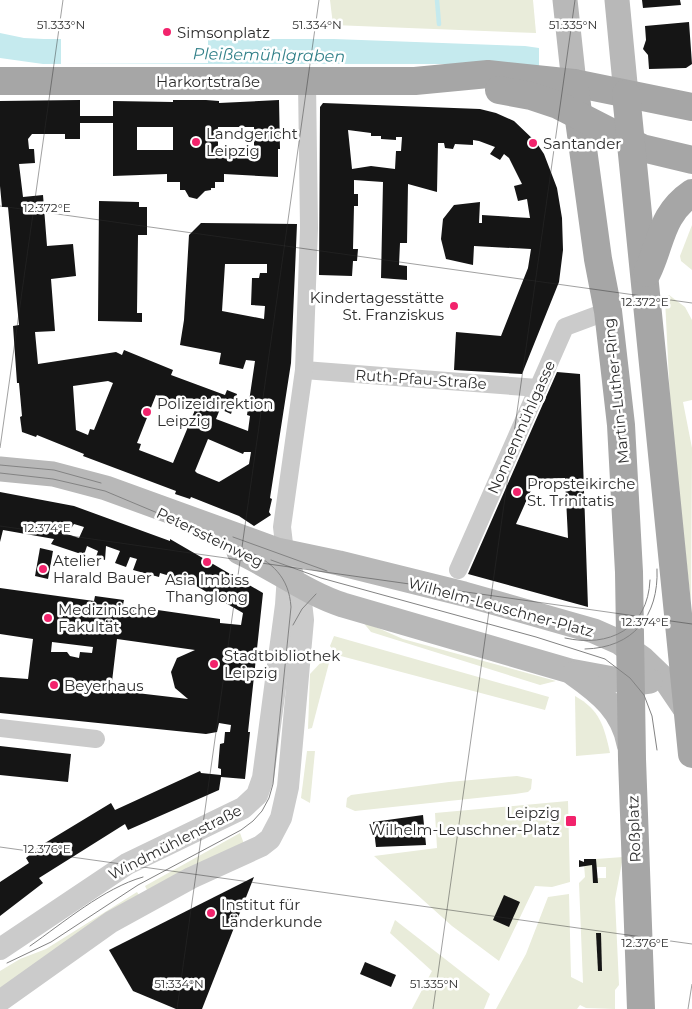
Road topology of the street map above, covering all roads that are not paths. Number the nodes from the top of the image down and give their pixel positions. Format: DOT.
graph roads {
  1 [pos="565,0"];
  2 [pos="617,0"];
  3 [pos="0,81"];
  4 [pos="415,81"];
  5 [pos="307,82"];
  6 [pos="574,82"];
  7 [pos="632,97"];
  8 [pos="692,107"];
  9 [pos="589,120"];
  10 [pos="630,142"];
  11 [pos="692,160"];
  12 [pos="692,193"];
  13 [pos="644,279"];
  14 [pos="608,311"];
  15 [pos="304,370"];
  16 [pos="538,388"];
  17 [pos="0,469"];
  18 [pos="288,567"];
  19 [pos="458,570"];
  20 [pos="680,626"];
  21 [pos="630,649"];
  22 [pos="570,672"];
  23 [pos="662,677"];
  24 [pos="630,682"];
  25 [pos="690,714"];
  26 [pos="0,728"];
  27 [pos="96,739"];
  28 [pos="692,754"];
  29 [pos="632,759"];
  30 [pos="252,801"];
  31 [pos="283,813"];
  32 [pos="0,949"];
  33 [pos="0,1001"];
  34 [pos="642,1009"];
  1 -- 6 [label="main road"];
  2 -- 7 [label="main road"];
  3 -- 5 [label="main road, Harkortstraße"];
  4 -- 5 [label="main road, Harkortstraße"];
  4 -- 6 [label="main road, Harkortstraße"];
  4 -- 9 [label="main road, Harkortstraße"];
  5 -- 15 [label="street"];
  6 -- 7 [label="main road"];
  6 -- 9 [label="main road, Martin-Luther-Ring"];
  7 -- 8 [label="main road"];
  7 -- 9 [label="main road"];
  7 -- 10 [label="main road"];
  9 -- 10 [label="main road"];
  9 -- 14 [label="main road, Martin-Luther-Ring"];
  10 -- 11 [label="main road"];
  10 -- 13 [label="main road"];
  12 -- 13 [label="main road"];
  13 -- 20 [label="main road"];
  14 -- 16 [label="street, Nonnenmühlgasse"];
  14 -- 21 [label="main road, Martin-Luther-Ring"];
  15 -- 16 [label="street, Ruth-Pfau-Straße"];
  15 -- 18 [label="street"];
  16 -- 19 [label="street, Nonnenmühlgasse"];
  17 -- 18 [label="main road, Peterssteinweg"];
  18 -- 21 [label="main road, Wilhelm-Leuschner-Platz"];
  18 -- 22 [label="main road"];
  18 -- 30 [label="street, Windmühlenstraße"];
  18 -- 31 [label="street"];
  20 -- 23 [label="main road"];
  20 -- 25 [label="main road"];
  21 -- 23 [label="main road, Wilhelm-Leuschner-Platz"];
  21 -- 24 [label="main road, Roßplatz"];
  22 -- 24 [label="main road"];
  22 -- 29 [label="main road"];
  23 -- 24 [label="main road"];
  23 -- 25 [label="main road, Wilhelm-Leuschner-Platz"];
  24 -- 29 [label="main road, Roßplatz"];
  25 -- 28 [label="main road"];
  26 -- 27 [label="street"];
  29 -- 34 [label="main road, Roßplatz"];
  30 -- 31 [label="street"];
  30 -- 32 [label="street, Windmühlenstraße"];
  31 -- 33 [label="street"];
}
